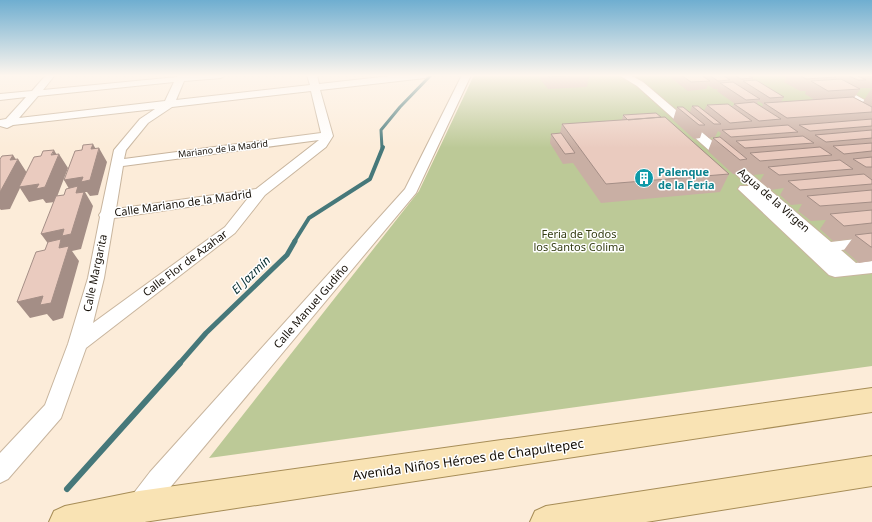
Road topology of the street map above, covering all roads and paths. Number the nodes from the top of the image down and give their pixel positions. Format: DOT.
graph roads {
  1 [pos="28,99"];
  2 [pos="171,99"];
  3 [pos="211,99"];
  4 [pos="318,99"];
  5 [pos="455,99"];
  6 [pos="654,99"];
  7 [pos="869,103"];
  8 [pos="169,104"];
  9 [pos="693,115"];
  10 [pos="866,115"];
  11 [pos="671,117"];
  12 [pos="5,122"];
  13 [pos="0,134"];
  14 [pos="327,136"];
  15 [pos="725,141"];
  16 [pos="701,143"];
  17 [pos="119,163"];
  18 [pos="749,164"];
  19 [pos="734,165"];
  20 [pos="260,192"];
  21 [pos="781,192"];
  22 [pos="766,193"];
  23 [pos="106,215"];
  24 [pos="828,226"];
  25 [pos="806,228"];
  26 [pos="872,242"];
  27 [pos="827,247"];
  28 [pos="872,267"];
  29 [pos="853,269"];
  30 [pos="78,344"];
  31 [pos="872,400"];
  32 [pos="0,471"];
  33 [pos="872,471"];
  34 [pos="136,514"];
  35 [pos="560,521"];
  36 [pos="65,522"];
  1 -- 12 [label="street"];
  2 -- 8 [label="street"];
  3 -- 8 [label="street"];
  4 -- 14 [label="street"];
  5 -- 34 [label="street, Calle Manuel Gudiño"];
  6 -- 11 [label="street, Agua de la Virgen"];
  7 -- 10 [label="street"];
  8 -- 12 [label="street"];
  8 -- 17 [label="street, Calle Margarita"];
  9 -- 11 [label="street"];
  11 -- 16 [label="street, Agua de la Virgen"];
  12 -- 13 [label="street"];
  14 -- 17 [label="street, Mariano de la Madrid"];
  14 -- 20 [label="street, Calle Flor de Azahar"];
  15 -- 16 [label="street"];
  16 -- 19 [label="street, Agua de la Virgen"];
  16 -- 29 [label="street, Agua de la Virgen"];
  17 -- 23 [label="street, Calle Margarita"];
  18 -- 19 [label="street"];
  19 -- 22 [label="street, Agua de la Virgen"];
  20 -- 23 [label="street, Calle Mariano de la Madrid"];
  20 -- 30 [label="street, Calle Flor de Azahar"];
  21 -- 22 [label="street"];
  22 -- 25 [label="street, Agua de la Virgen"];
  23 -- 30 [label="street, Calle Margarita"];
  24 -- 25 [label="street"];
  25 -- 27 [label="street, Agua de la Virgen"];
  26 -- 27 [label="street"];
  27 -- 29 [label="street, Agua de la Virgen"];
  28 -- 29 [label="street"];
  30 -- 32 [label="street, Calle Margarita"];
  31 -- 34 [label="main road, Avenida Niños Héroes de Chapultepec"];
  33 -- 35 [label="main road"];
  34 -- 36 [label="main road, Avenida Niños Héroes de Chapultepec"];
}
